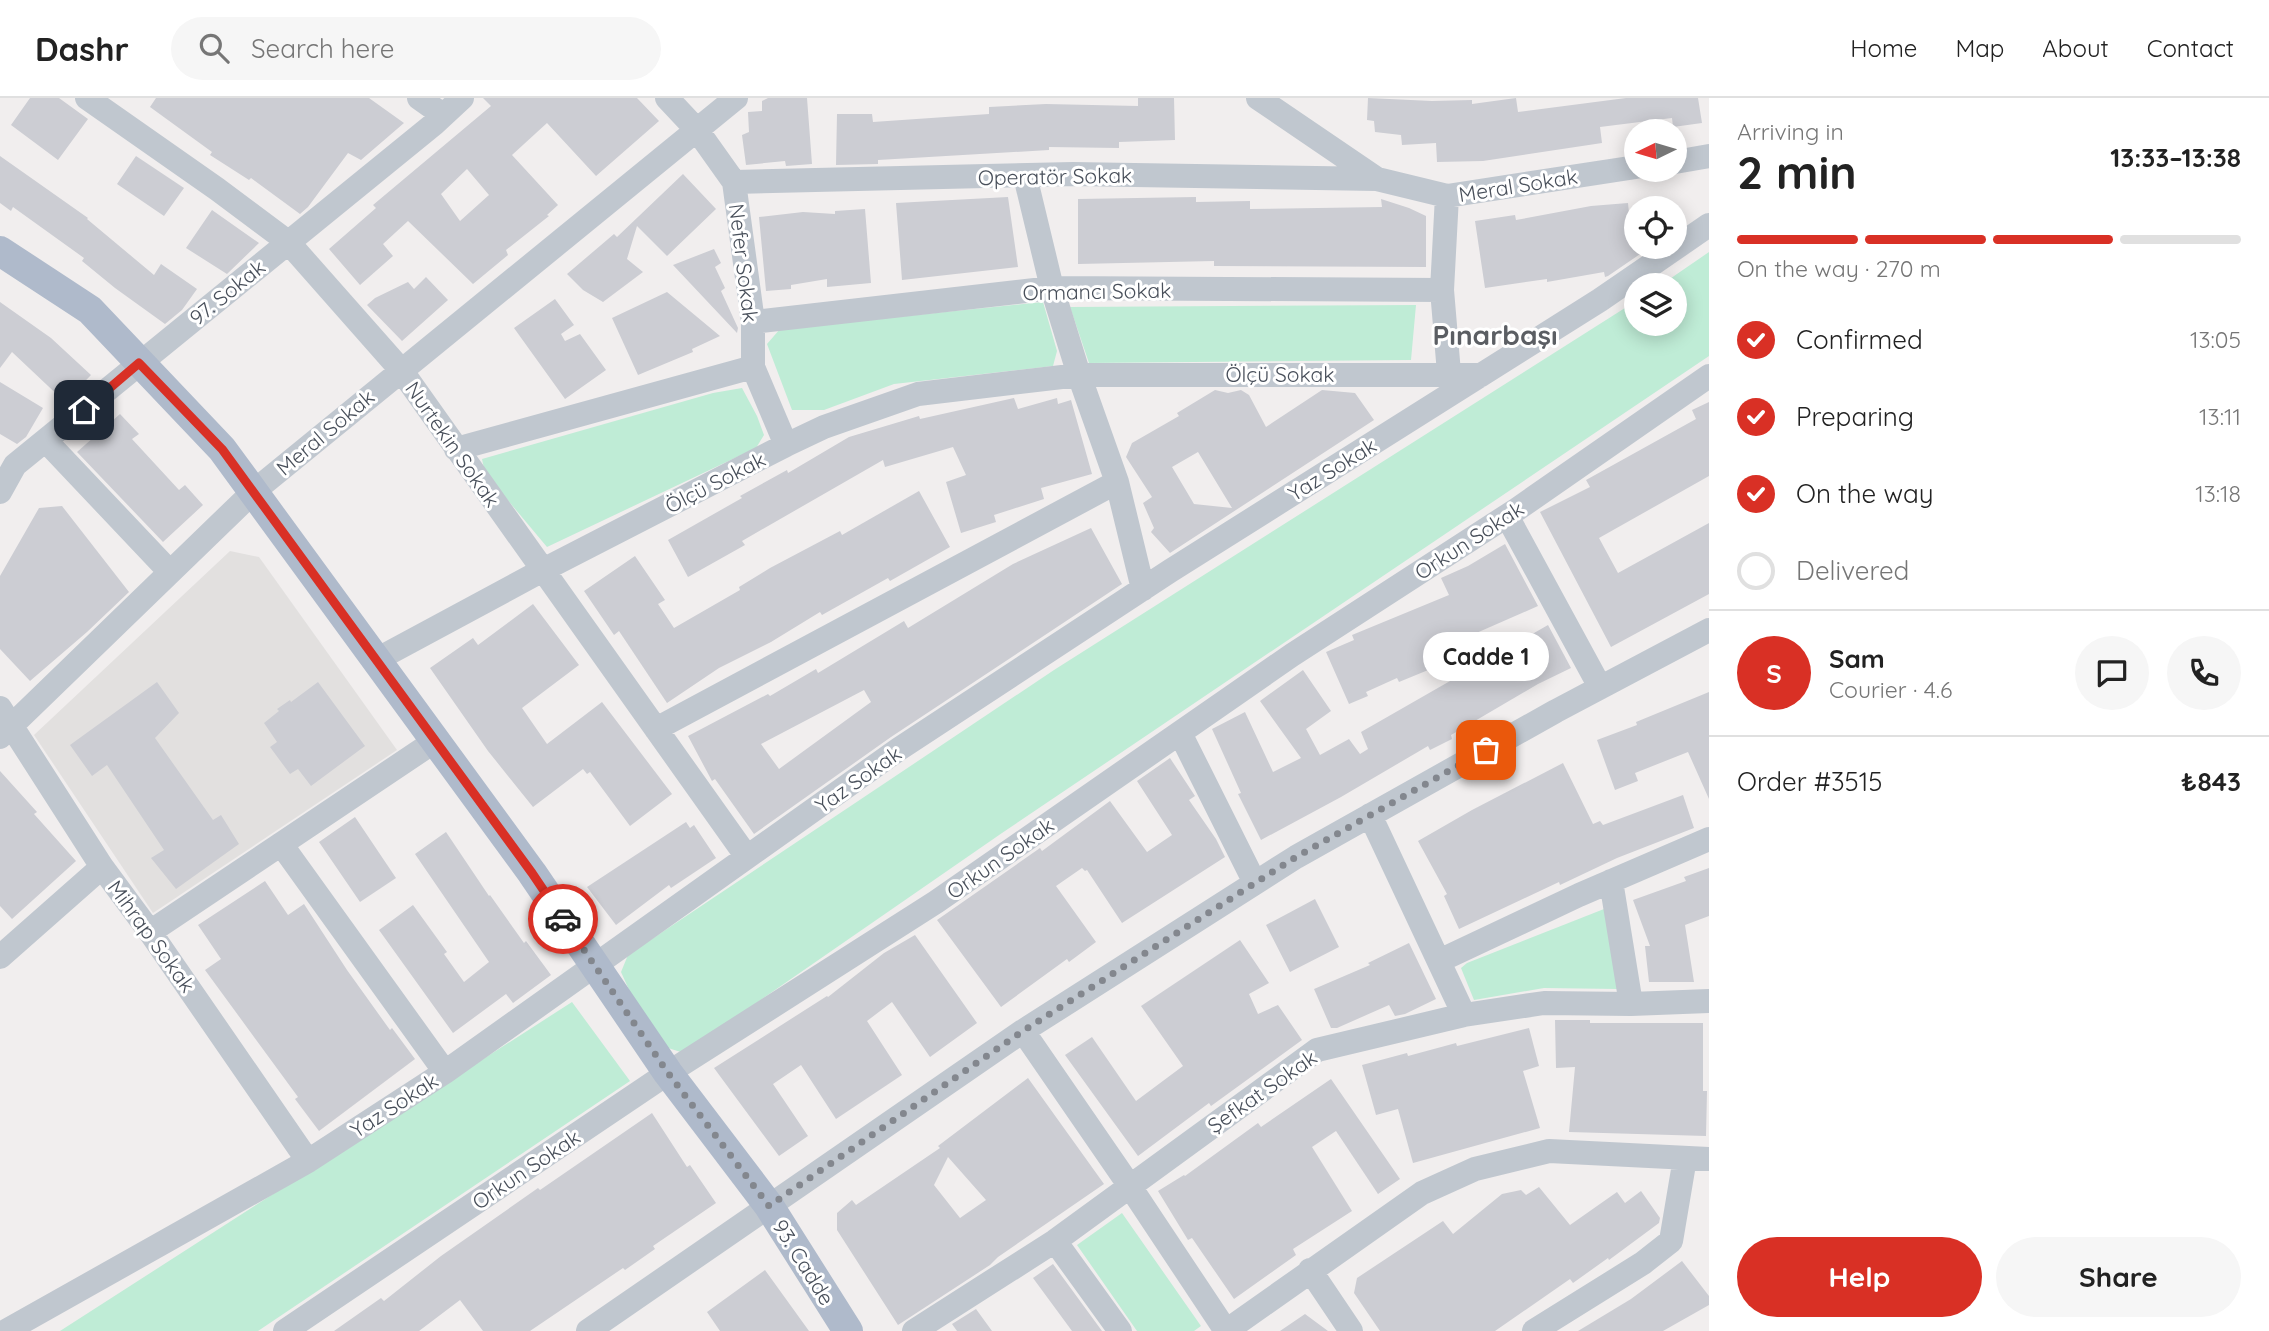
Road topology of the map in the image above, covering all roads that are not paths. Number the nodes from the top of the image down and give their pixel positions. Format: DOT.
graph roads {
  1 [pos="87,98"];
  2 [pos="419,98"];
  3 [pos="462,98"];
  4 [pos="667,98"];
  5 [pos="736,98"];
  6 [pos="1258,98"];
  7 [pos="443,115"];
  8 [pos="696,130"];
  9 [pos="1709,156"];
  10 [pos="1687,160"];
  11 [pos="1624,169"];
  12 [pos="1025,176"];
  13 [pos="1377,179"];
  14 [pos="733,182"];
  15 [pos="1447,196"];
  16 [pos="1709,225"];
  17 [pos="288,242"];
  18 [pos="0,251"];
  19 [pos="1052,288"];
  20 [pos="1442,290"];
  21 [pos="753,322"];
  22 [pos="139,363"];
  23 [pos="752,367"];
  24 [pos="401,370"];
  25 [pos="1450,373"];
  26 [pos="1079,375"];
  27 [pos="1481,375"];
  28 [pos="1709,376"];
  29 [pos="47,442"];
  30 [pos="786,445"];
  31 [pos="456,449"];
  32 [pos="8,461"];
  33 [pos="1117,482"];
  34 [pos="0,492"];
  35 [pos="253,492"];
  36 [pos="1507,516"];
  37 [pos="543,570"];
  38 [pos="170,572"];
  39 [pos="1143,589"];
  40 [pos="1709,630"];
  41 [pos="376,660"];
  42 [pos="1600,687"];
  43 [pos="4,724"];
  44 [pos="656,729"];
  45 [pos="1180,733"];
  46 [pos="435,741"];
  47 [pos="1370,815"];
  48 [pos="1709,839"];
  49 [pos="281,844"];
  50 [pos="747,858"];
  51 [pos="102,867"];
  52 [pos="1611,881"];
  53 [pos="1255,883"];
  54 [pos="150,932"];
  55 [pos="0,957"];
  56 [pos="1439,961"];
  57 [pos="595,966"];
  58 [pos="1709,1001"];
  59 [pos="1631,1004"];
  60 [pos="1464,1015"];
  61 [pos="1023,1031"];
  62 [pos="445,1072"];
  63 [pos="668,1073"];
  64 [pos="1697,1158"];
  65 [pos="308,1161"];
  66 [pos="1129,1185"];
  67 [pos="769,1206"];
  68 [pos="1055,1241"];
  69 [pos="1310,1270"];
  70 [pos="299,1327"];
  71 [pos="1548,1327"];
  72 [pos="6,1331"];
  73 [pos="588,1331"];
  74 [pos="848,1331"];
  75 [pos="914,1331"];
  76 [pos="1120,1331"];
  77 [pos="1226,1331"];
  78 [pos="1351,1331"];
  1 -- 17 [label="street, Nurtekin Sokak"];
  2 -- 7 [label="street"];
  3 -- 7 [label="street, 97. Sokak"];
  4 -- 8 [label="street, Nefer Sokak"];
  5 -- 8 [label="street, Meral Sokak"];
  6 -- 13 [label="street, Meral Sokak"];
  7 -- 17 [label="street, 97. Sokak"];
  8 -- 14 [label="street, Nefer Sokak"];
  8 -- 24 [label="street, Meral Sokak"];
  9 -- 10 [label="street"];
  11 -- 15 [label="street, Meral Sokak"];
  12 -- 13 [label="street, Operatör Sokak"];
  12 -- 14 [label="street, Operatör Sokak"];
  12 -- 19 [label="street"];
  13 -- 15 [label="street, Meral Sokak"];
  14 -- 21 [label="street, Nefer Sokak"];
  15 -- 20 [label="street"];
  16 -- 27 [label="street, Yaz Sokak"];
  17 -- 22 [label="street, 97. Sokak"];
  17 -- 24 [label="street, Nurtekin Sokak"];
  18 -- 22 [label="main road, 93. Cadde"];
  19 -- 20 [label="street, Ormancı Sokak"];
  19 -- 21 [label="street, Ormancı Sokak"];
  19 -- 26 [label="street"];
  20 -- 25 [label="street"];
  21 -- 23 [label="street, Nefer Sokak"];
  22 -- 29 [label="street, 97. Sokak"];
  22 -- 35 [label="main road, 93. Cadde"];
  23 -- 30 [label="street, Nefer Sokak"];
  23 -- 31 [label="street"];
  24 -- 31 [label="street, Nurtekin Sokak"];
  24 -- 35 [label="street, Meral Sokak"];
  25 -- 26 [label="street, Ölçü Sokak"];
  25 -- 27 [label="street, Ölçü Sokak"];
  26 -- 30 [label="street, Ölçü Sokak"];
  26 -- 33 [label="street"];
  27 -- 39 [label="street, Yaz Sokak"];
  28 -- 36 [label="street, Orkun Sokak"];
  29 -- 32 [label="street, 97. Sokak"];
  29 -- 38 [label="street"];
  30 -- 37 [label="street, Ölçü Sokak"];
  31 -- 37 [label="street, Nurtekin Sokak"];
  32 -- 34 [label="street, 97. Sokak"];
  33 -- 39 [label="street"];
  33 -- 44 [label="street"];
  35 -- 38 [label="street, Meral Sokak"];
  35 -- 41 [label="main road, 93. Cadde"];
  36 -- 42 [label="street"];
  36 -- 45 [label="street, Orkun Sokak"];
  37 -- 41 [label="street, Ölçü Sokak"];
  37 -- 44 [label="street, Nurtekin Sokak"];
  38 -- 43 [label="street, Meral Sokak"];
  39 -- 50 [label="street, Yaz Sokak"];
  40 -- 42 [label="street"];
  41 -- 46 [label="main road, 93. Cadde"];
  42 -- 47 [label="street"];
  43 -- 51 [label="street, Mihrap Sokak"];
  44 -- 50 [label="street, Nurtekin Sokak"];
  45 -- 53 [label="street"];
  45 -- 63 [label="street, Orkun Sokak"];
  46 -- 49 [label="street"];
  46 -- 57 [label="main road, 93. Cadde"];
  47 -- 53 [label="street"];
  47 -- 56 [label="street"];
  48 -- 52 [label="street"];
  49 -- 54 [label="street"];
  49 -- 62 [label="street"];
  50 -- 57 [label="street, Yaz Sokak"];
  51 -- 54 [label="street, Mihrap Sokak"];
  51 -- 55 [label="street"];
  52 -- 56 [label="street"];
  52 -- 59 [label="street"];
  53 -- 61 [label="street"];
  54 -- 65 [label="street, Mihrap Sokak"];
  56 -- 60 [label="street"];
  57 -- 62 [label="street, Yaz Sokak"];
  57 -- 63 [label="main road, 93. Cadde"];
  58 -- 59 [label="street, Şefkat Sokak"];
  59 -- 60 [label="street, Şefkat Sokak"];
  60 -- 66 [label="street, Şefkat Sokak"];
  61 -- 66 [label="street"];
  61 -- 67 [label="street"];
  62 -- 65 [label="street, Yaz Sokak"];
  63 -- 67 [label="main road, 93. Cadde"];
  63 -- 70 [label="street, Orkun Sokak"];
  64 -- 69 [label="street"];
  64 -- 71 [label="street"];
  65 -- 72 [label="street, Yaz Sokak"];
  66 -- 68 [label="street, Şefkat Sokak"];
  66 -- 77 [label="street"];
  67 -- 73 [label="street"];
  67 -- 74 [label="main road, 93. Cadde"];
  68 -- 75 [label="street, Şefkat Sokak"];
  68 -- 76 [label="street"];
  69 -- 77 [label="street"];
  69 -- 78 [label="street"];
}
